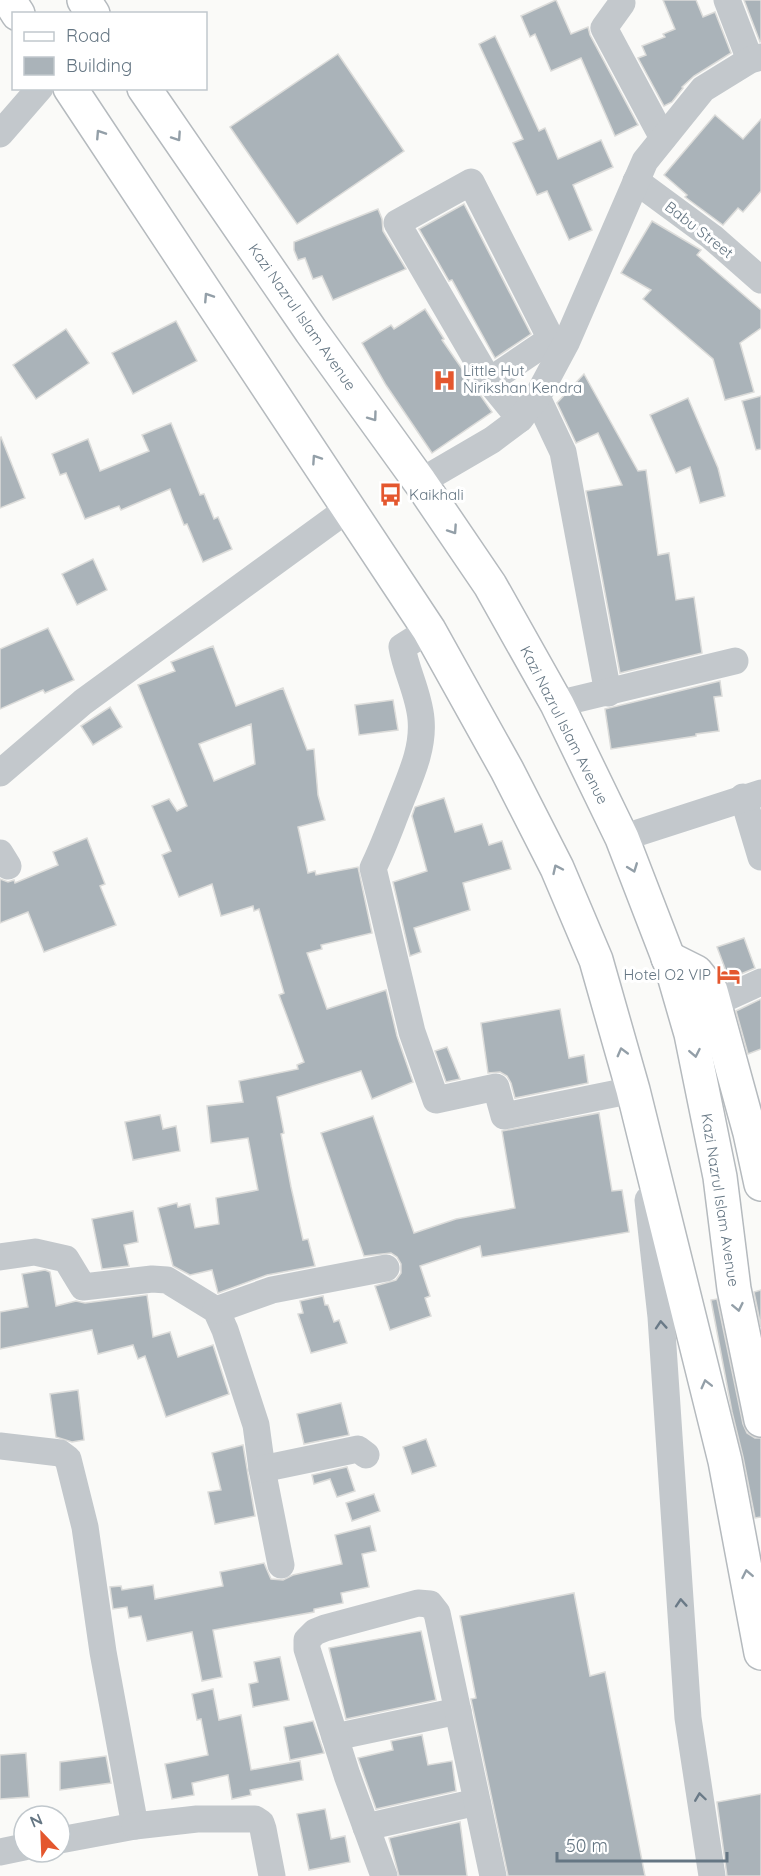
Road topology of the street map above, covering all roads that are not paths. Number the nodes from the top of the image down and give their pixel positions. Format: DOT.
graph roads {
  1 [pos="727,0"];
  2 [pos="622,3"];
  3 [pos="756,59"];
  4 [pos="38,90"];
  5 [pos="71,90"];
  6 [pos="145,90"];
  7 [pos="0,134"];
  8 [pos="663,138"];
  9 [pos="636,181"];
  10 [pos="761,280"];
  11 [pos="489,381"];
  12 [pos="537,397"];
  13 [pos="520,419"];
  14 [pos="420,482"];
  15 [pos="349,508"];
  16 [pos="429,630"];
  17 [pos="735,661"];
  18 [pos="608,693"];
  19 [pos="557,704"];
  20 [pos="0,773"];
  21 [pos="752,795"];
  22 [pos="621,838"];
  23 [pos="761,857"];
  24 [pos="668,958"];
  25 [pos="761,982"];
  26 [pos="715,1003"];
  27 [pos="636,1103"];
  28 [pos="756,1132"];
  29 [pos="761,1184"];
  30 [pos="0,1257"];
  31 [pos="386,1268"];
  32 [pos="216,1310"];
  33 [pos="761,1420"];
  34 [pos="0,1446"];
  35 [pos="366,1455"];
  36 [pos="262,1468"];
  37 [pos="749,1517"];
  38 [pos="281,1565"];
  39 [pos="761,1653"];
  40 [pos="458,1711"];
  41 [pos="335,1737"];
  42 [pos="477,1802"];
  43 [pos="135,1826"];
  44 [pos="366,1827"];
  45 [pos="72,1838"];
  46 [pos="272,1876"];
  47 [pos="384,1876"];
  48 [pos="493,1876"];
  49 [pos="712,1876"];
  1 -- 3 [label="street"];
  2 -- 8 [label="street"];
  3 -- 8 [label="street"];
  4 -- 7 [label="street"];
  15 -- 5 [label="main road, one-way"];
  6 -- 14 [label="main road, Kazi Nazrul Islam Avenue, one-way"];
  8 -- 9 [label="street"];
  9 -- 10 [label="street, Babu Street"];
  9 -- 12 [label="street"];
  11 -- 11 [label="street"];
  11 -- 13 [label="street"];
  12 -- 13 [label="street"];
  12 -- 18 [label="street"];
  13 -- 14 [label="street"];
  14 -- 19 [label="main road, Kazi Nazrul Islam Avenue, one-way"];
  15 -- 16 [label="main road"];
  15 -- 20 [label="street"];
  27 -- 16 [label="main road, one-way"];
  16 -- 27 [label="street"];
  17 -- 18 [label="street"];
  18 -- 19 [label="street"];
  19 -- 22 [label="main road, Kazi Nazrul Islam Avenue"];
  21 -- 22 [label="street"];
  21 -- 23 [label="street"];
  22 -- 24 [label="main road, Kazi Nazrul Islam Avenue, one-way"];
  24 -- 26 [label="main road"];
  24 -- 33 [label="main road, Kazi Nazrul Islam Avenue, one-way"];
  25 -- 26 [label="street"];
  26 -- 28 [label="main road"];
  37 -- 27 [label="main road, one-way"];
  49 -- 27 [label="street, one-way"];
  28 -- 29 [label="main road"];
  30 -- 32 [label="street"];
  31 -- 32 [label="street"];
  32 -- 36 [label="street"];
  34 -- 43 [label="street"];
  35 -- 36 [label="street"];
  36 -- 38 [label="street"];
  39 -- 37 [label="main road, one-way"];
  40 -- 41 [label="street"];
  40 -- 41 [label="street"];
  40 -- 42 [label="street"];
  41 -- 44 [label="street"];
  42 -- 44 [label="street"];
  42 -- 48 [label="street"];
  43 -- 45 [label="street"];
  43 -- 46 [label="street"];
  44 -- 47 [label="street"];
}
